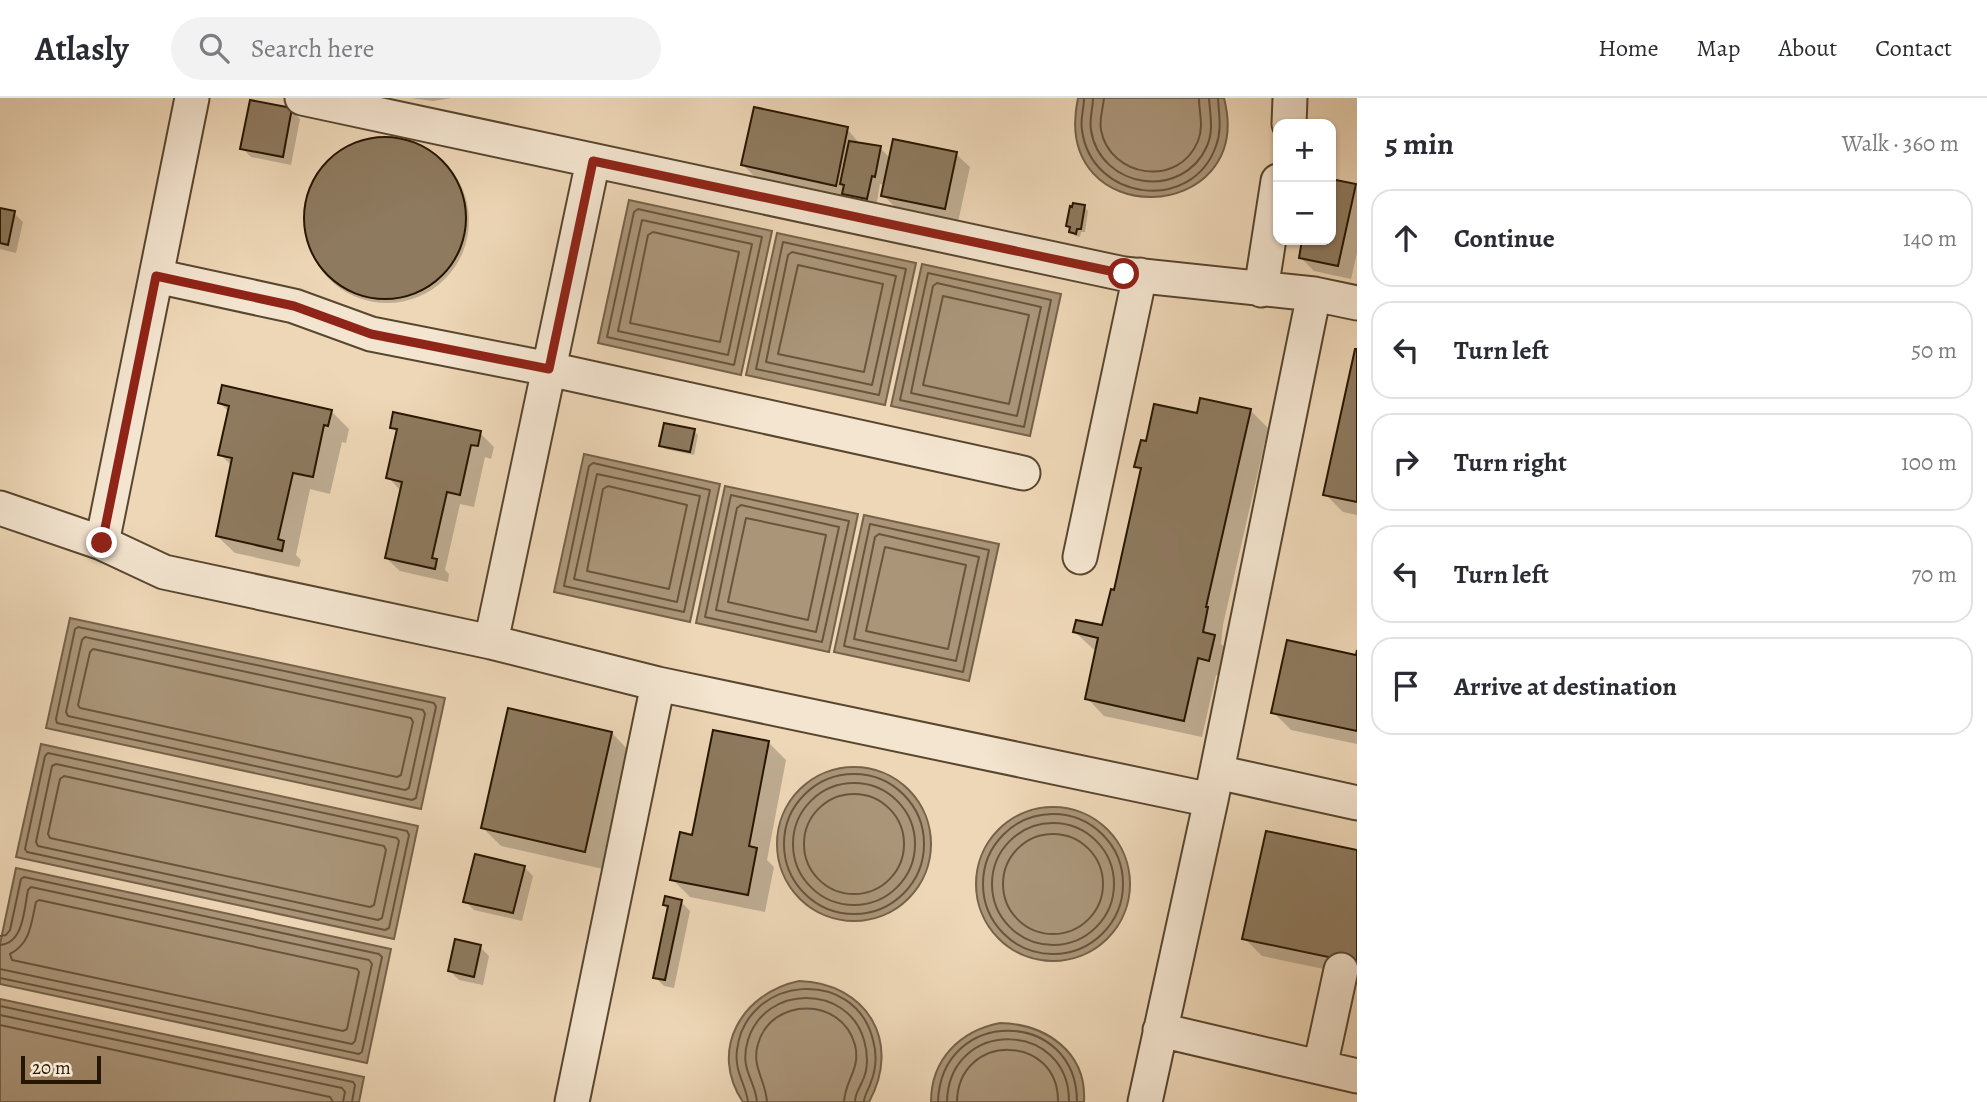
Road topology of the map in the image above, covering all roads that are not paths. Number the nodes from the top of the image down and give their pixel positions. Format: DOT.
graph roads {
  1 [pos="192,98"];
  2 [pos="302,98"];
  3 [pos="1290,98"];
  4 [pos="1289,119"];
  5 [pos="593,161"];
  6 [pos="1278,182"];
  7 [pos="1140,275"];
  8 [pos="156,276"];
  9 [pos="1261,290"];
  10 [pos="1314,294"];
  11 [pos="1357,303"];
  12 [pos="549,369"];
  13 [pos="1023,472"];
  14 [pos="0,508"];
  15 [pos="102,543"];
  16 [pos="1080,557"];
  17 [pos="491,642"];
  18 [pos="658,684"];
  19 [pos="1214,786"];
  20 [pos="1357,803"];
  21 [pos="1341,970"];
  22 [pos="1160,1030"];
  23 [pos="1320,1068"];
  24 [pos="1357,1076"];
  25 [pos="572,1102"];
  26 [pos="1145,1102"];
  1 -- 8 [label="lane"];
  2 -- 5 [label="lane"];
  3 -- 4 [label="lane"];
  5 -- 7 [label="lane"];
  5 -- 12 [label="lane"];
  6 -- 9 [label="lane"];
  7 -- 9 [label="lane"];
  7 -- 16 [label="lane"];
  8 -- 12 [label="lane"];
  8 -- 15 [label="lane"];
  9 -- 10 [label="lane"];
  10 -- 11 [label="lane"];
  10 -- 19 [label="lane"];
  12 -- 13 [label="lane"];
  12 -- 17 [label="lane"];
  14 -- 15 [label="lane"];
  15 -- 17 [label="lane"];
  17 -- 18 [label="lane"];
  18 -- 19 [label="lane"];
  18 -- 25 [label="lane"];
  19 -- 20 [label="lane"];
  19 -- 22 [label="lane"];
  21 -- 23 [label="lane"];
  22 -- 23 [label="lane"];
  22 -- 26 [label="lane"];
  23 -- 24 [label="lane"];
}
